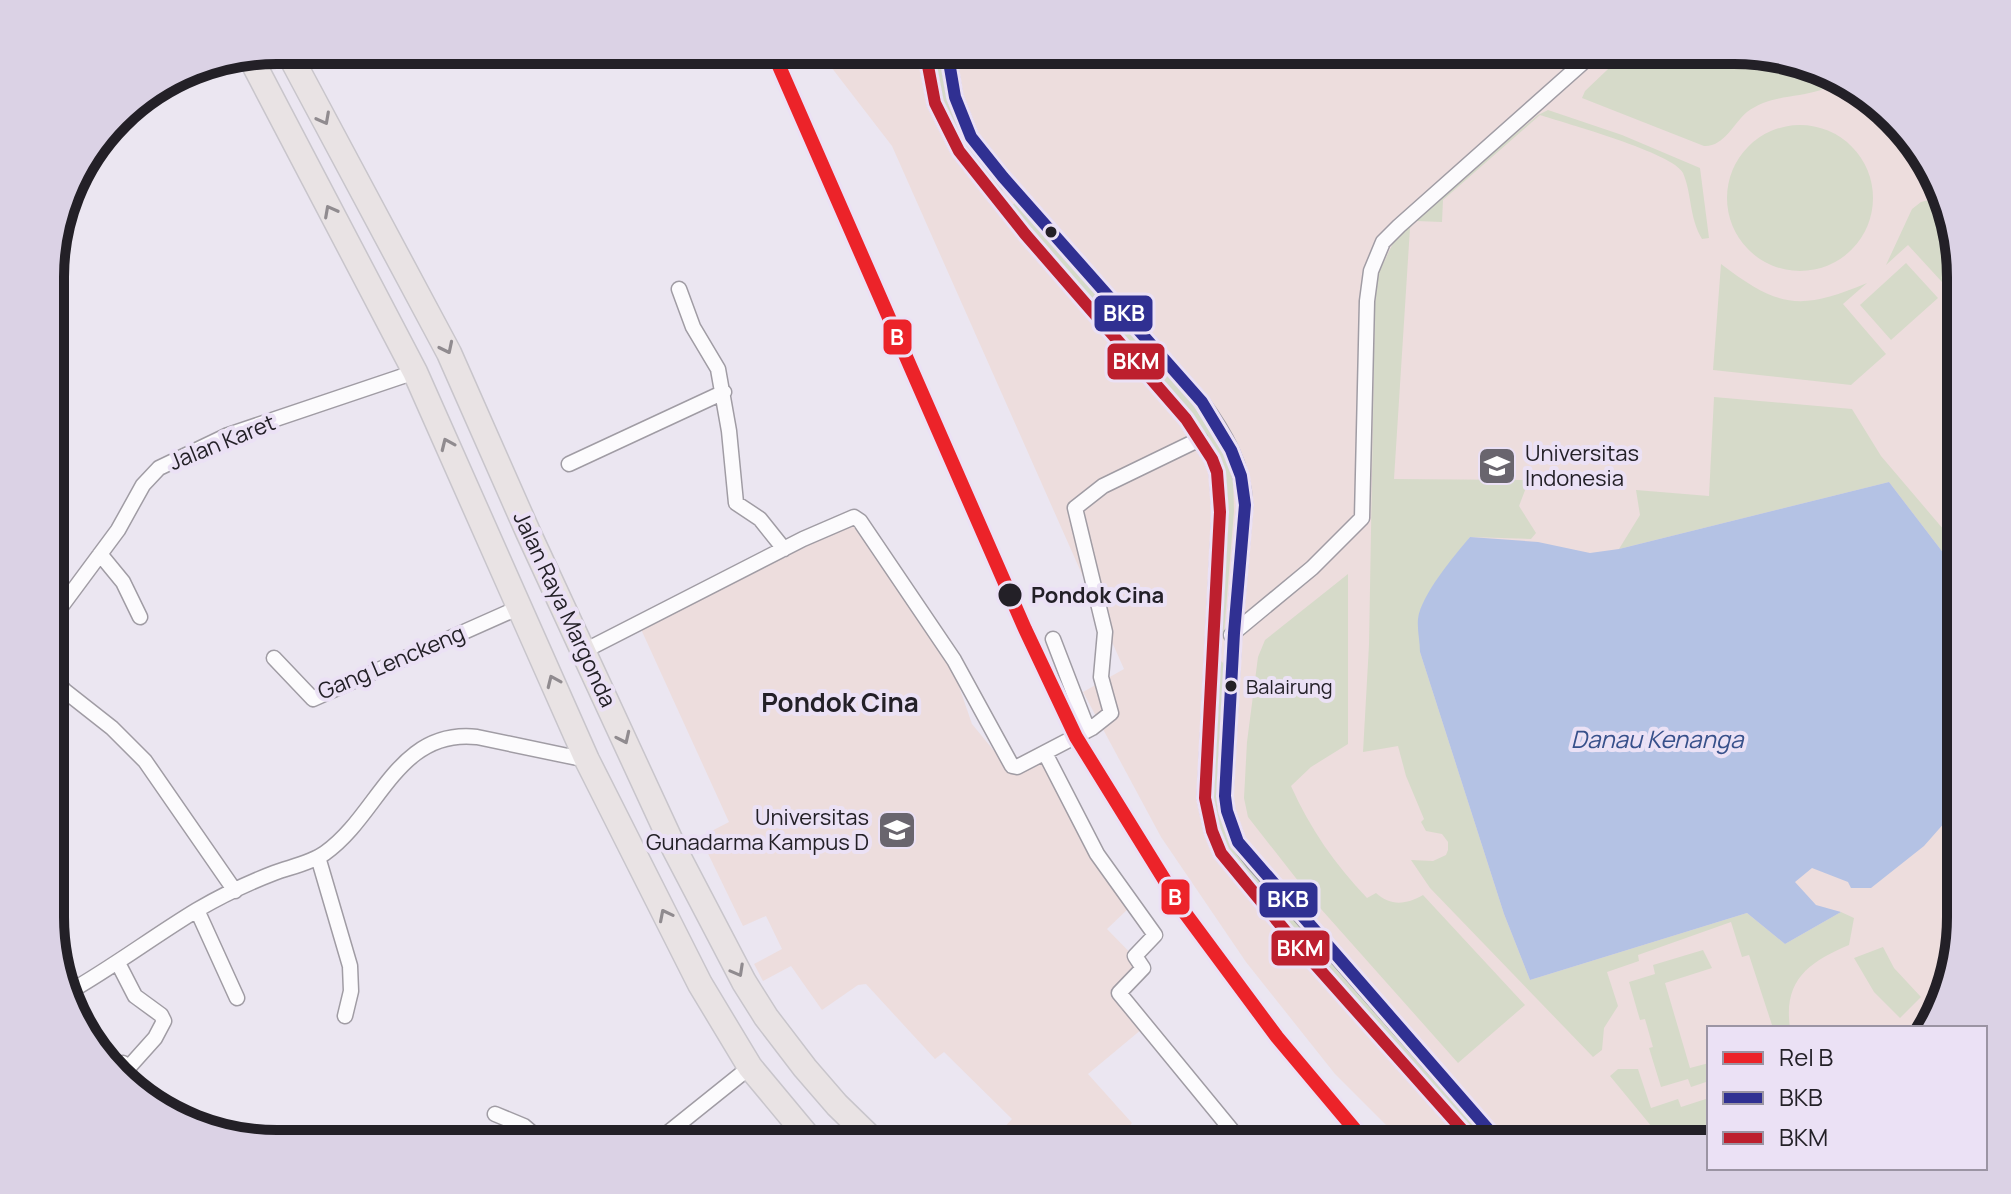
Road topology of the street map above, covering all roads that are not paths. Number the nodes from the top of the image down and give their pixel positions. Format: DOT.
graph roads {
  1 [pos="294,64"];
  2 [pos="927,64"];
  3 [pos="949,64"];
  4 [pos="1581,64"];
  5 [pos="254,66"];
  6 [pos="1015,191"];
  7 [pos="1001,204"];
  8 [pos="1044,222"];
  9 [pos="1037,247"];
  10 [pos="679,289"];
  11 [pos="415,372"];
  12 [pos="724,392"];
  13 [pos="1200,439"];
  14 [pos="569,464"];
  15 [pos="784,549"];
  16 [pos="100,554"];
  17 [pos="64,603"];
  18 [pos="520,607"];
  19 [pos="140,617"];
  20 [pos="1234,633"];
  21 [pos="1053,639"];
  22 [pos="1211,650"];
  23 [pos="584,651"];
  24 [pos="274,658"];
  25 [pos="64,690"];
  26 [pos="1088,730"];
  27 [pos="1045,753"];
  28 [pos="587,760"];
  29 [pos="318,857"];
  30 [pos="235,891"];
  31 [pos="197,910"];
  32 [pos="118,963"];
  33 [pos="76,988"];
  34 [pos="237,998"];
  35 [pos="345,1016"];
  36 [pos="124,1064"];
  37 [pos="750,1067"];
  38 [pos="495,1114"];
  39 [pos="529,1130"];
  40 [pos="671,1130"];
  41 [pos="801,1130"];
  42 [pos="863,1130"];
  43 [pos="1232,1130"];
  44 [pos="1463,1130"];
  45 [pos="1484,1130"];
  1 -- 23 [label="main road, Jalan Raya Margonda, one-way"];
  2 -- 7 [label="street"];
  3 -- 6 [label="street"];
  4 -- 20 [label="street"];
  11 -- 5 [label="main road, Jalan Raya Margonda, one-way"];
  6 -- 7 [label="street"];
  6 -- 8 [label="street"];
  7 -- 9 [label="street"];
  8 -- 9 [label="street"];
  8 -- 20 [label="street"];
  9 -- 13 [label="street"];
  10 -- 12 [label="street"];
  11 -- 16 [label="street, Jalan Karet"];
  18 -- 11 [label="main road, Jalan Raya Margonda, one-way"];
  12 -- 14 [label="street"];
  12 -- 15 [label="street"];
  13 -- 22 [label="street"];
  13 -- 26 [label="street"];
  15 -- 23 [label="street"];
  15 -- 27 [label="street"];
  16 -- 17 [label="street, Jalan Karet"];
  16 -- 19 [label="street"];
  18 -- 24 [label="street, Gang Lenckeng"];
  28 -- 18 [label="main road, Jalan Raya Margonda, one-way"];
  20 -- 22 [label="street"];
  20 -- 45 [label="street"];
  21 -- 26 [label="street"];
  22 -- 44 [label="street"];
  23 -- 42 [label="main road, Jalan Raya Margonda, one-way"];
  25 -- 30 [label="street"];
  26 -- 27 [label="street"];
  27 -- 43 [label="street"];
  28 -- 29 [label="street"];
  37 -- 28 [label="main road, Jalan Raya Margonda, one-way"];
  29 -- 30 [label="street"];
  29 -- 35 [label="street"];
  30 -- 31 [label="street"];
  31 -- 32 [label="street"];
  31 -- 34 [label="street"];
  32 -- 33 [label="street"];
  32 -- 36 [label="street"];
  37 -- 40 [label="street"];
  37 -- 41 [label="main road, Jalan Raya Margonda"];
  38 -- 39 [label="street"];
}
